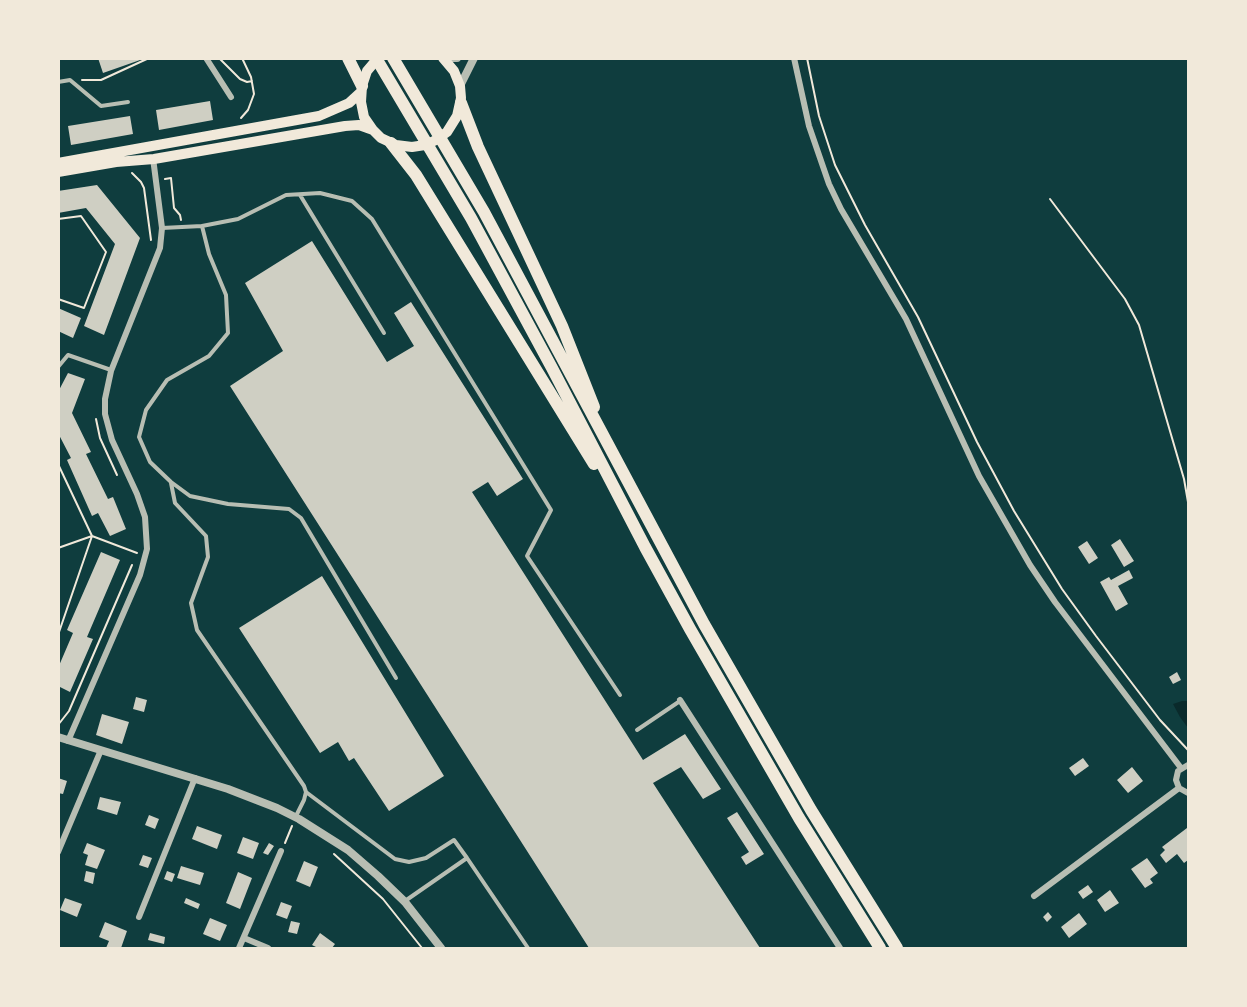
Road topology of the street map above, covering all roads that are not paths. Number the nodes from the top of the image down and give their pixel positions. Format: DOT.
graph roads {
  1 [pos="206,58"];
  2 [pos="348,58"];
  3 [pos="377,58"];
  4 [pos="393,58"];
  5 [pos="445,58"];
  6 [pos="457,58"];
  7 [pos="474,58"];
  8 [pos="794,58"];
  9 [pos="58,82"];
  10 [pos="362,85"];
  11 [pos="460,86"];
  12 [pos="231,97"];
  13 [pos="128,102"];
  14 [pos="460,104"];
  15 [pos="373,130"];
  16 [pos="391,143"];
  17 [pos="152,146"];
  18 [pos="153,159"];
  19 [pos="58,163"];
  20 [pos="58,172"];
  21 [pos="300,195"];
  22 [pos="202,226"];
  23 [pos="162,228"];
  24 [pos="384,333"];
  25 [pos="58,367"];
  26 [pos="111,371"];
  27 [pos="607,444"];
  28 [pos="171,482"];
  29 [pos="645,547"];
  30 [pos="396,678"];
  31 [pos="620,695"];
  32 [pos="680,700"];
  33 [pos="637,730"];
  34 [pos="58,737"];
  35 [pos="68,741"];
  36 [pos="101,750"];
  37 [pos="1185,767"];
  38 [pos="195,778"];
  39 [pos="1179,788"];
  40 [pos="306,792"];
  41 [pos="1188,793"];
  42 [pos="294,822"];
  43 [pos="281,851"];
  44 [pos="58,852"];
  45 [pos="467,858"];
  46 [pos="1034,896"];
  47 [pos="405,902"];
  48 [pos="139,917"];
  49 [pos="244,938"];
  50 [pos="239,948"];
  51 [pos="268,948"];
  52 [pos="441,948"];
  53 [pos="528,948"];
  54 [pos="840,948"];
  55 [pos="880,948"];
  56 [pos="897,948"];
  1 -- 12 [label="street"];
  2 -- 10 [label="highway"];
  3 -- 10 [label="main road"];
  3 -- 29 [label="highway"];
  4 -- 27 [label="highway"];
  5 -- 6 [label="street"];
  5 -- 11 [label="main road"];
  7 -- 11 [label="street"];
  8 -- 37 [label="street"];
  9 -- 13 [label="lane"];
  10 -- 15 [label="main road"];
  10 -- 17 [label="main road"];
  11 -- 14 [label="main road"];
  14 -- 16 [label="main road"];
  14 -- 27 [label="highway"];
  15 -- 16 [label="main road"];
  15 -- 18 [label="main road"];
  16 -- 29 [label="highway"];
  17 -- 18 [label="street"];
  17 -- 19 [label="main road"];
  18 -- 20 [label="main road"];
  18 -- 23 [label="street"];
  21 -- 22 [label="lane"];
  21 -- 24 [label="lane"];
  21 -- 31 [label="lane"];
  22 -- 23 [label="lane"];
  22 -- 28 [label="lane"];
  23 -- 26 [label="street"];
  25 -- 26 [label="lane"];
  26 -- 35 [label="street"];
  27 -- 56 [label="highway"];
  28 -- 30 [label="lane"];
  28 -- 40 [label="lane"];
  29 -- 55 [label="highway"];
  32 -- 33 [label="lane"];
  32 -- 54 [label="street"];
  34 -- 35 [label="street"];
  35 -- 36 [label="street"];
  36 -- 38 [label="street"];
  36 -- 44 [label="street"];
  37 -- 39 [label="street"];
  38 -- 42 [label="street"];
  38 -- 48 [label="street"];
  39 -- 41 [label="street"];
  39 -- 46 [label="street"];
  40 -- 42 [label="lane"];
  40 -- 45 [label="lane"];
  42 -- 47 [label="street"];
  43 -- 49 [label="street"];
  45 -- 47 [label="lane"];
  45 -- 53 [label="lane"];
  47 -- 52 [label="street"];
  49 -- 50 [label="street"];
  49 -- 51 [label="street"];
}
